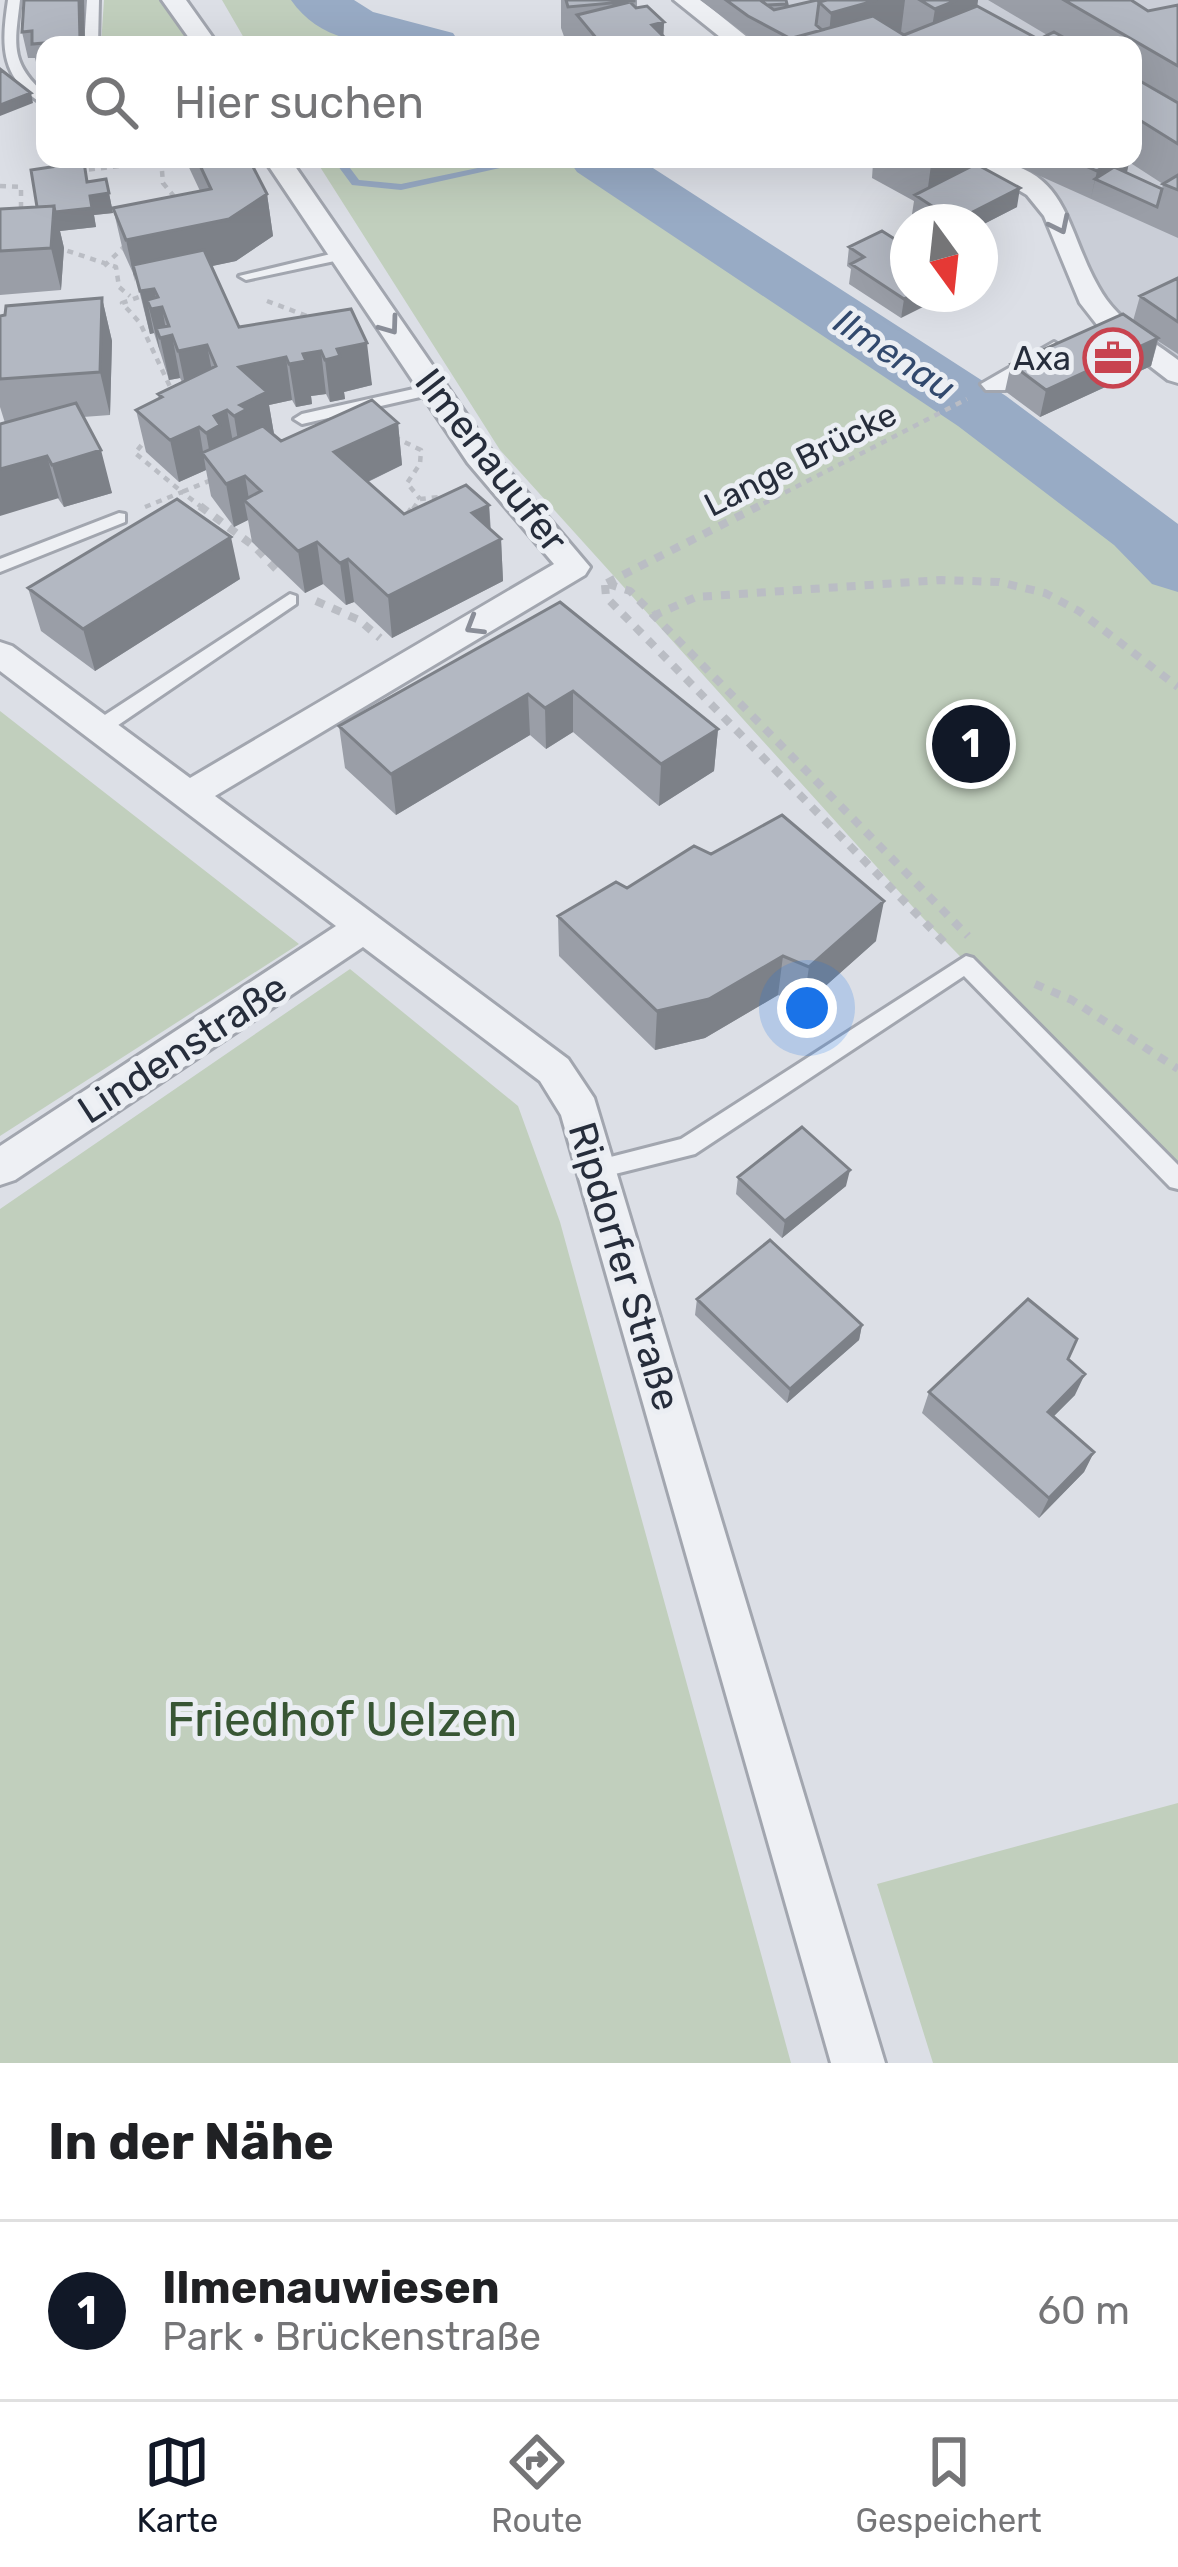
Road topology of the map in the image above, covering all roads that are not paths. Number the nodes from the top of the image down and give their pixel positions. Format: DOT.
graph roads {
  1 [pos="14,0"];
  2 [pos="94,0"];
  3 [pos="174,0"];
  4 [pos="686,0"];
  5 [pos="92,36"];
  6 [pos="200,36"];
  7 [pos="733,36"];
  8 [pos="36,94"];
  9 [pos="284,168"];
  10 [pos="997,168"];
  11 [pos="339,256"];
  12 [pos="246,276"];
  13 [pos="1143,302"];
  14 [pos="1089,331"];
  15 [pos="1178,374"];
  16 [pos="996,384"];
  17 [pos="436,389"];
  18 [pos="302,418"];
  19 [pos="119,518"];
  20 [pos="0,566"];
  21 [pos="295,597"];
  22 [pos="0,654"];
  23 [pos="98,729"];
  24 [pos="186,797"];
  25 [pos="364,927"];
  26 [pos="0,1168"];
  27 [pos="598,1169"];
  28 [pos="1178,1180"];
  29 [pos="858,2063"];
  1 -- 8 [label="lane"];
  2 -- 5 [label="lane"];
  3 -- 6 [label="street"];
  4 -- 7 [label="street"];
  9 -- 11 [label="street, Ilmenauufer"];
  10 -- 14 [label="street, one-way"];
  11 -- 12 [label="lane"];
  11 -- 17 [label="street, Ilmenauufer, one-way"];
  13 -- 14 [label="street"];
  14 -- 15 [label="street"];
  14 -- 16 [label="street"];
  17 -- 18 [label="lane"];
  17 -- 24 [label="street, Ilmenauufer, one-way"];
  19 -- 20 [label="lane"];
  21 -- 23 [label="lane"];
  22 -- 23 [label="street, Ripdorfer Straße"];
  23 -- 24 [label="street, Ripdorfer Straße"];
  24 -- 25 [label="street, Ripdorfer Straße"];
  25 -- 26 [label="street, Lindenstraße"];
  25 -- 27 [label="street, Ripdorfer Straße"];
  27 -- 28 [label="lane"];
  27 -- 29 [label="street, Ripdorfer Straße"];
}
